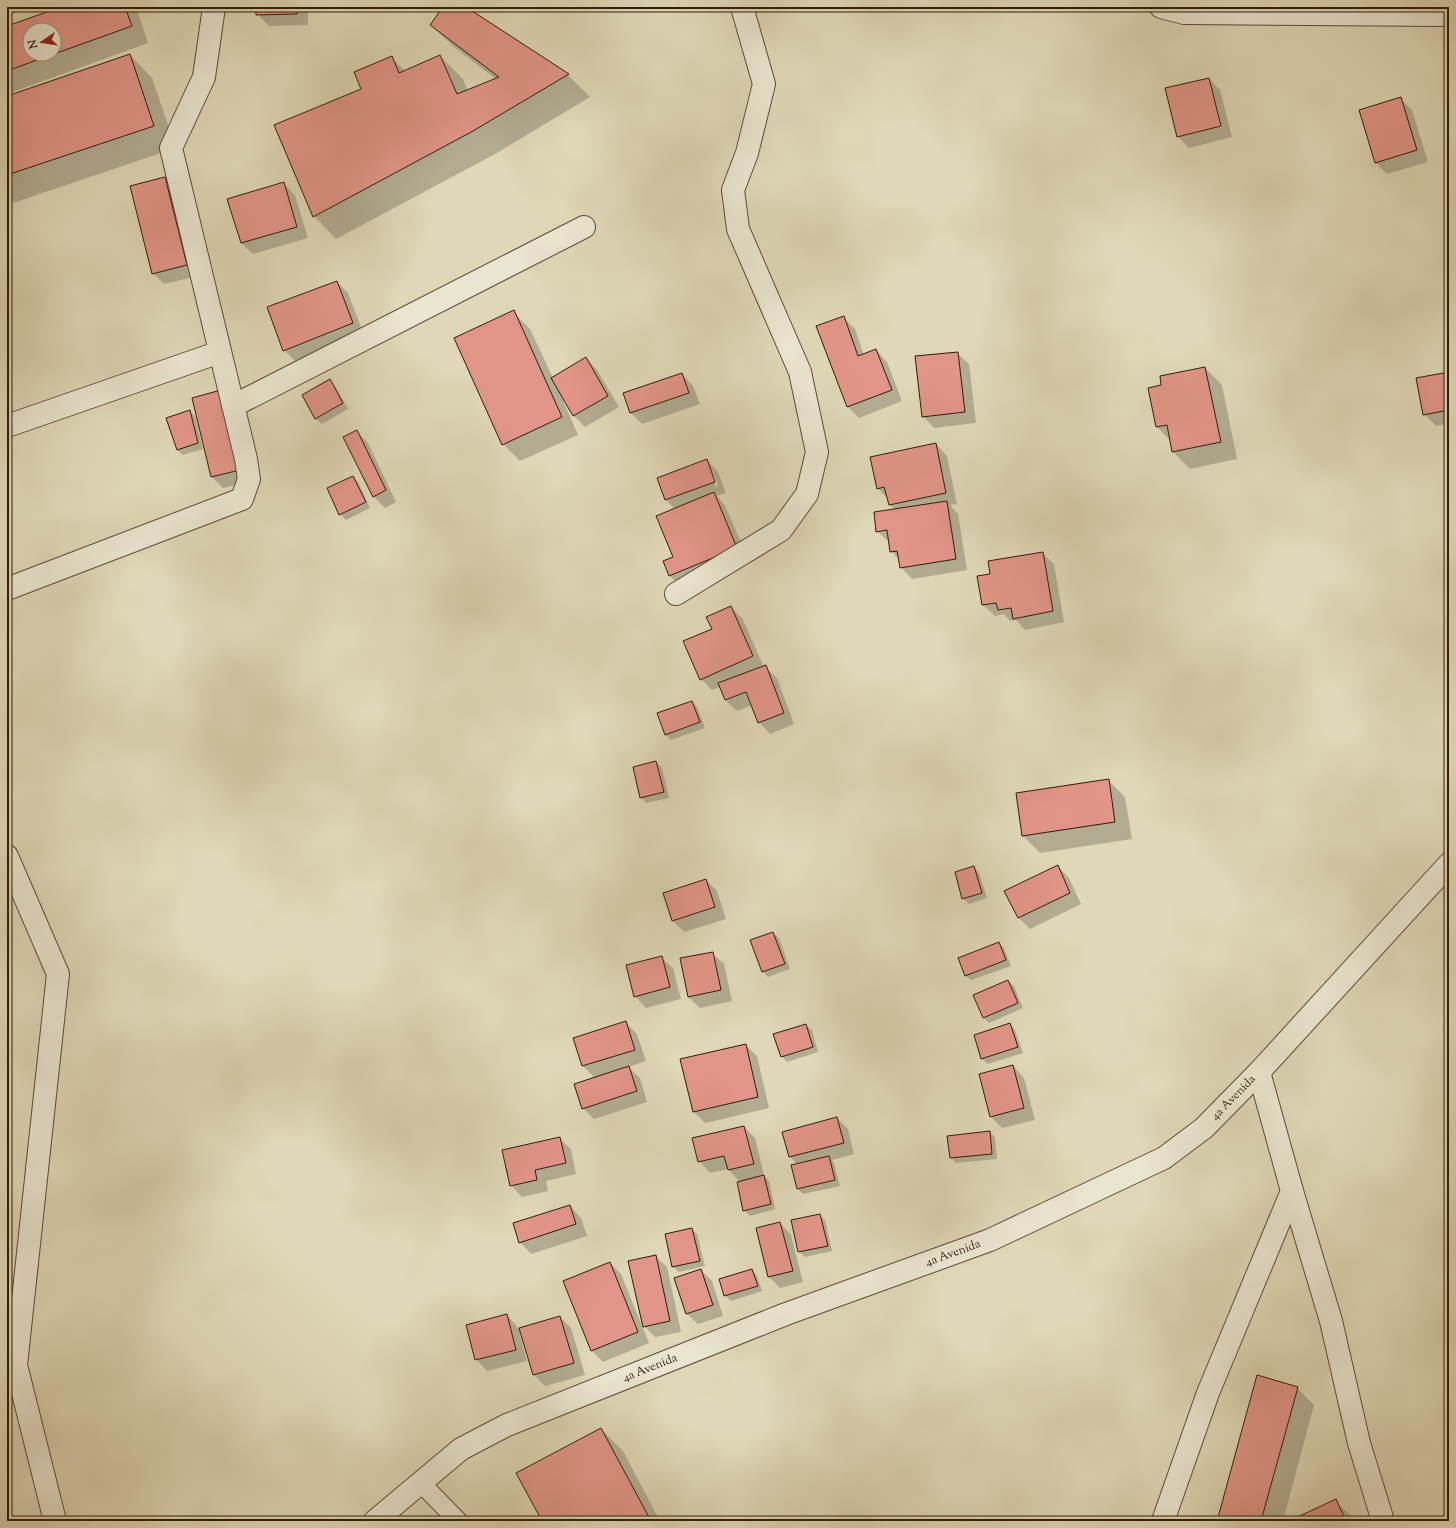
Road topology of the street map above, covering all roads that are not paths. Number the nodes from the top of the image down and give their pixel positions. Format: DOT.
graph roads {
  1 [pos="214,7"];
  2 [pos="742,7"];
  3 [pos="1161,7"];
  4 [pos="1449,15"];
  5 [pos="584,227"];
  6 [pos="220,352"];
  7 [pos="233,406"];
  8 [pos="7,426"];
  9 [pos="7,589"];
  10 [pos="676,594"];
  11 [pos="7,856"];
  12 [pos="1449,864"];
  13 [pos="1259,1072"];
  14 [pos="1292,1191"];
  15 [pos="420,1482"];
  16 [pos="55,1521"];
  17 [pos="375,1521"];
  18 [pos="458,1521"];
  19 [pos="1163,1521"];
  20 [pos="1383,1521"];
  1 -- 6 [label="street"];
  2 -- 10 [label="street"];
  3 -- 4 [label="street"];
  5 -- 7 [label="street"];
  6 -- 7 [label="street"];
  6 -- 8 [label="street"];
  7 -- 9 [label="street"];
  11 -- 16 [label="street"];
  12 -- 13 [label="street, 4a Avenida"];
  13 -- 14 [label="street"];
  13 -- 15 [label="street, 4a Avenida"];
  14 -- 19 [label="street"];
  14 -- 20 [label="street"];
  15 -- 17 [label="street, 4a Avenida"];
  15 -- 18 [label="lane"];
}
